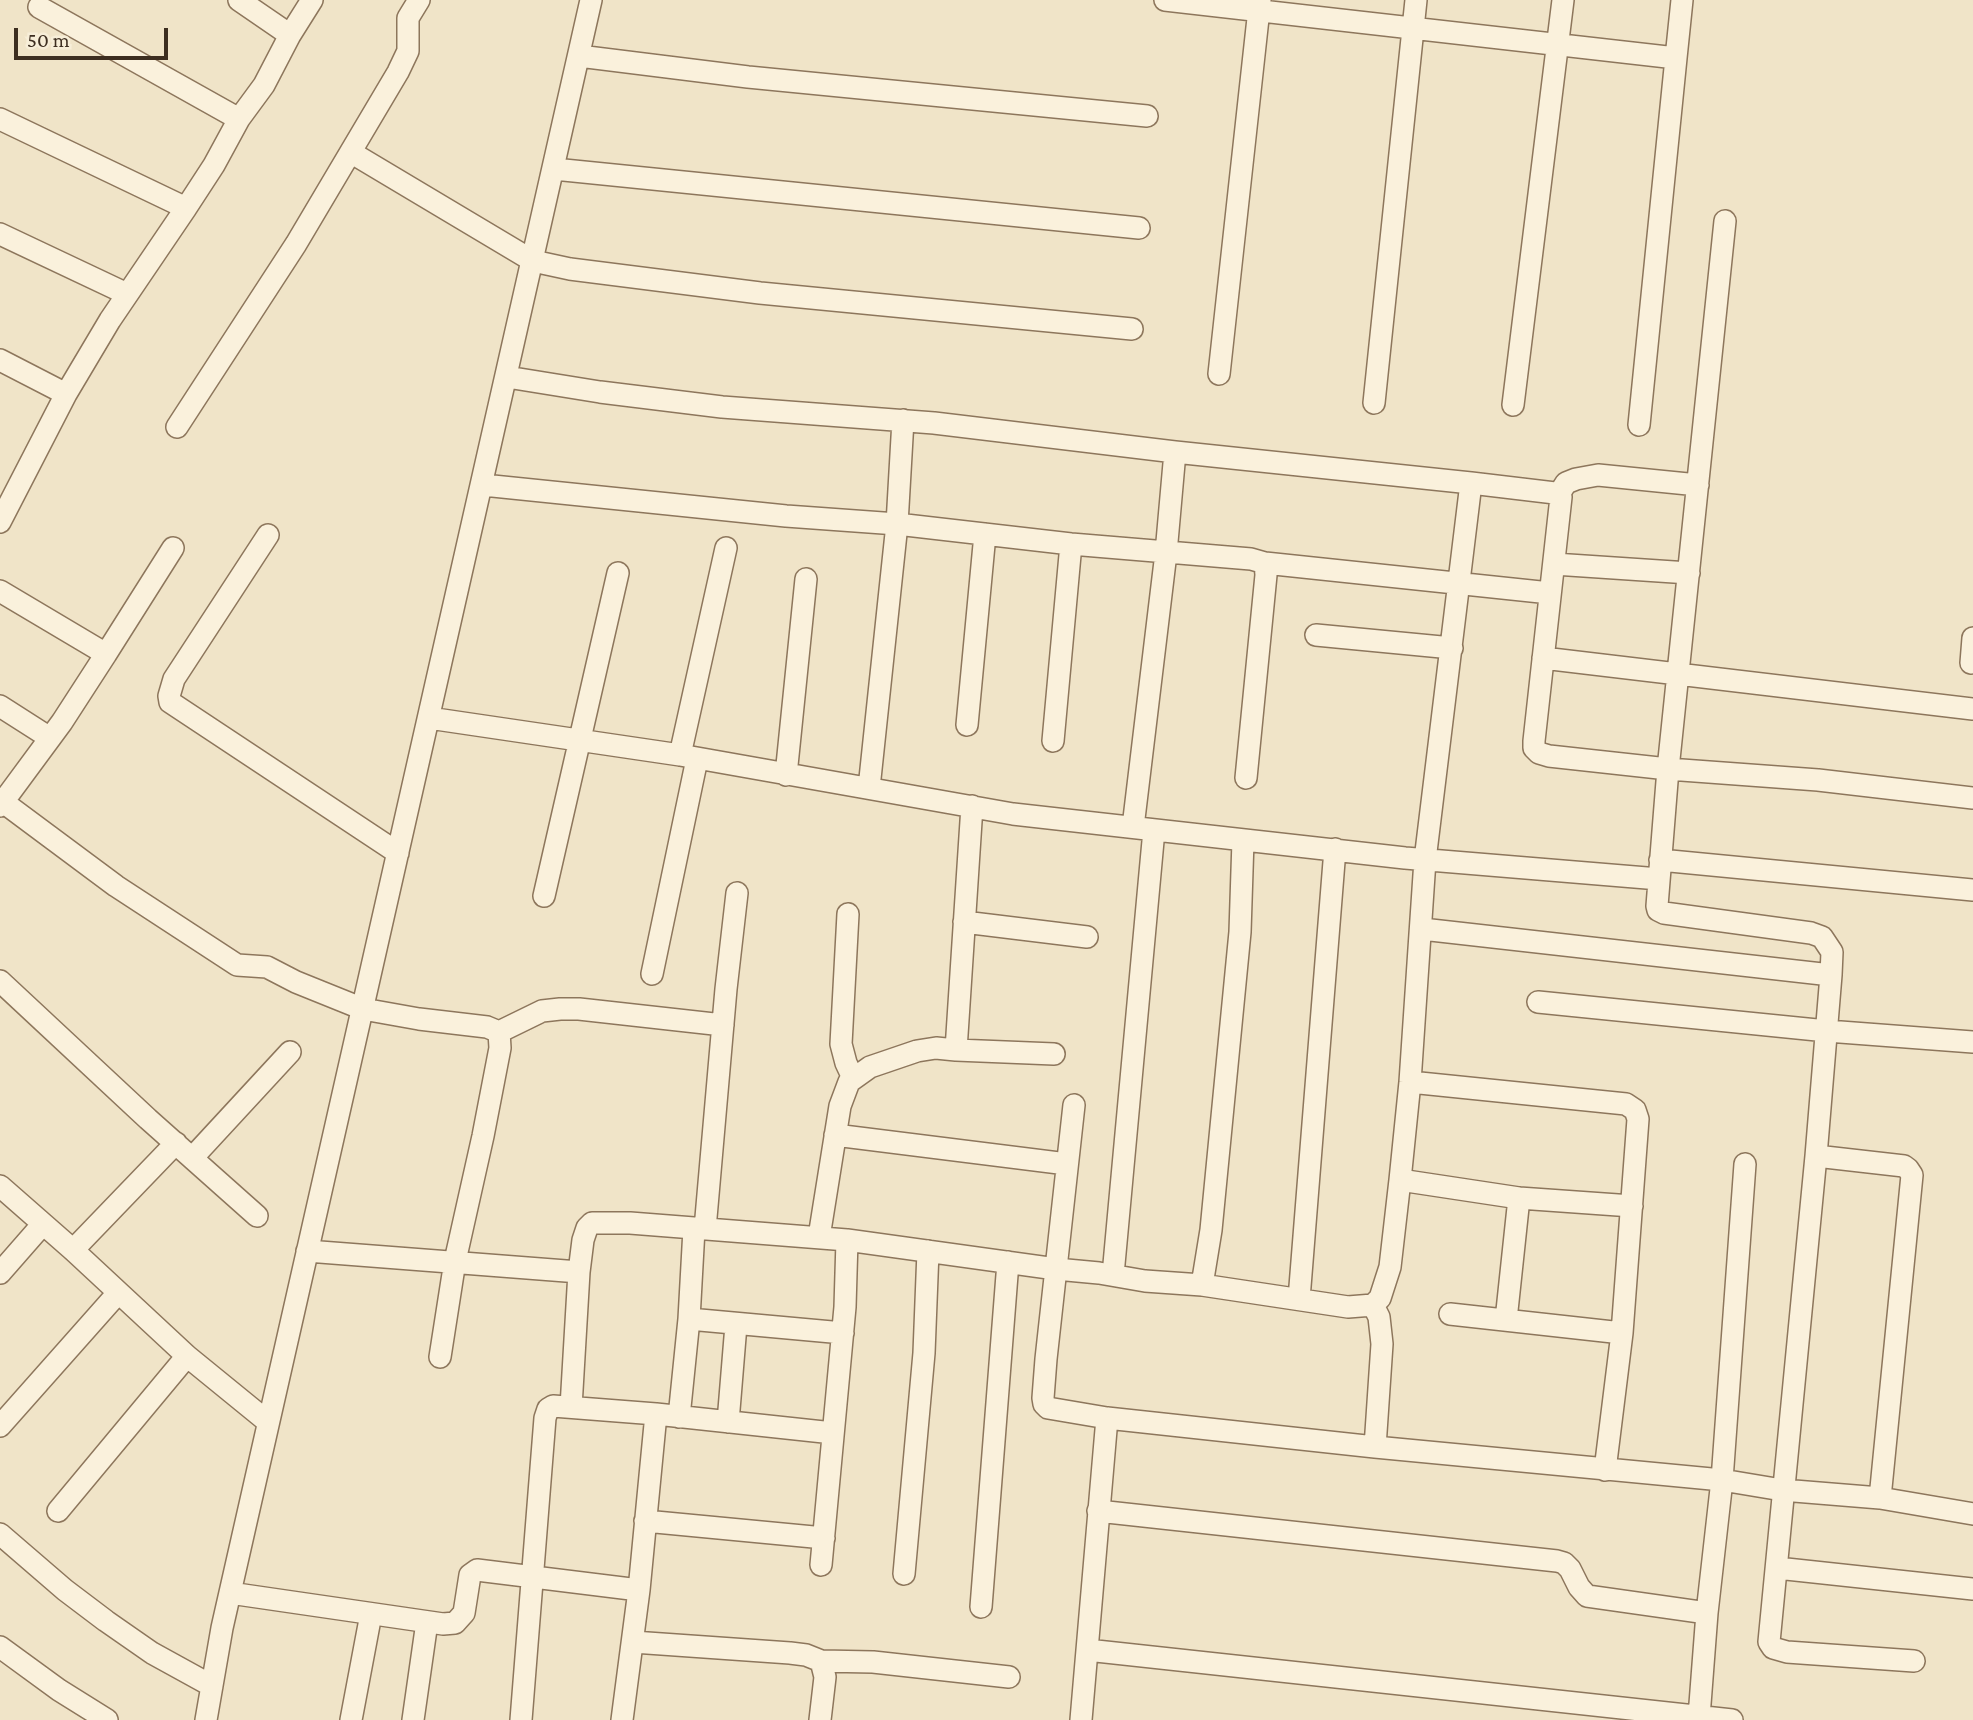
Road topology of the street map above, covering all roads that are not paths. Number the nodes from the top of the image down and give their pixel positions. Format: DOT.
graph roads {
  1 [pos="239,0"];
  2 [pos="312,0"];
  3 [pos="419,0"];
  4 [pos="1165,0"];
  5 [pos="1416,0"];
  6 [pos="1563,0"];
  7 [pos="1682,0"];
  8 [pos="589,1"];
  9 [pos="1260,6"];
  10 [pos="39,7"];
  11 [pos="1413,28"];
  12 [pos="290,35"];
  13 [pos="1559,44"];
  14 [pos="579,56"];
  15 [pos="1676,58"];
  16 [pos="1147,116"];
  17 [pos="0,119"];
  18 [pos="239,119"];
  19 [pos="352,153"];
  20 [pos="554,169"];
  21 [pos="186,208"];
  22 [pos="1725,221"];
  23 [pos="1139,228"];
  24 [pos="0,234"];
  25 [pos="533,261"];
  26 [pos="127,294"];
  27 [pos="1132,329"];
  28 [pos="0,360"];
  29 [pos="1219,374"];
  30 [pos="507,377"];
  31 [pos="66,394"];
  32 [pos="1374,403"];
  33 [pos="1513,405"];
  34 [pos="903,420"];
  35 [pos="1639,425"];
  36 [pos="177,427"];
  37 [pos="1175,452"];
  38 [pos="1471,483"];
  39 [pos="482,485"];
  40 [pos="1698,485"];
  41 [pos="1559,494"];
  42 [pos="0,522"];
  43 [pos="897,524"];
  44 [pos="985,534"];
  45 [pos="268,535"];
  46 [pos="1071,544"];
  47 [pos="173,548"];
  48 [pos="726,548"];
  49 [pos="1166,553"];
  50 [pos="1265,563"];
  51 [pos="1554,564"];
  52 [pos="618,573"];
  53 [pos="1689,573"];
  54 [pos="806,579"];
  55 [pos="1460,584"];
  56 [pos="0,591"];
  57 [pos="1550,593"];
  58 [pos="1316,635"];
  59 [pos="1973,638"];
  60 [pos="1452,648"];
  61 [pos="106,654"];
  62 [pos="1543,658"];
  63 [pos="1971,663"];
  64 [pos="1678,673"];
  65 [pos="0,706"];
  66 [pos="1973,709"];
  67 [pos="429,718"];
  68 [pos="967,725"];
  69 [pos="50,738"];
  70 [pos="580,740"];
  71 [pos="1053,741"];
  72 [pos="689,757"];
  73 [pos="1668,769"];
  74 [pos="786,775"];
  75 [pos="1247,778"];
  76 [pos="869,788"];
  77 [pos="1973,798"];
  78 [pos="1,804"];
  79 [pos="972,806"];
  80 [pos="1143,829"];
  81 [pos="1243,840"];
  82 [pos="1335,849"];
  83 [pos="398,853"];
  84 [pos="1425,860"];
  85 [pos="1659,869"];
  86 [pos="1973,890"];
  87 [pos="737,893"];
  88 [pos="544,896"];
  89 [pos="848,915"];
  90 [pos="964,922"];
  91 [pos="1422,929"];
  92 [pos="1087,937"];
  93 [pos="652,974"];
  94 [pos="1831,975"];
  95 [pos="0,981"];
  96 [pos="1538,1002"];
  97 [pos="363,1009"];
  98 [pos="723,1025"];
  99 [pos="1827,1031"];
  100 [pos="499,1032"];
  101 [pos="1973,1042"];
  102 [pos="956,1050"];
  103 [pos="290,1052"];
  104 [pos="1055,1054"];
  105 [pos="853,1078"];
  106 [pos="1410,1082"];
  107 [pos="1074,1105"];
  108 [pos="835,1135"];
  109 [pos="176,1143"];
  110 [pos="1816,1156"];
  111 [pos="193,1157"];
  112 [pos="1067,1164"];
  113 [pos="1745,1164"];
  114 [pos="1400,1180"];
  115 [pos="0,1186"];
  116 [pos="1519,1198"];
  117 [pos="1632,1206"];
  118 [pos="257,1216"];
  119 [pos="42,1225"];
  120 [pos="700,1229"];
  121 [pos="819,1237"];
  122 [pos="847,1240"];
  123 [pos="73,1250"];
  124 [pos="307,1251"];
  125 [pos="928,1251"];
  126 [pos="454,1261"];
  127 [pos="1007,1262"];
  128 [pos="1056,1269"];
  129 [pos="579,1272"];
  130 [pos="0,1273"];
  131 [pos="1114,1275"];
  132 [pos="1202,1285"];
  133 [pos="118,1293"];
  134 [pos="1299,1300"];
  135 [pos="1373,1305"];
  136 [pos="1450,1314"];
  137 [pos="689,1320"];
  138 [pos="1506,1320"];
  139 [pos="736,1325"];
  140 [pos="843,1333"];
  141 [pos="1622,1333"];
  142 [pos="187,1356"];
  143 [pos="440,1357"];
  144 [pos="571,1407"];
  145 [pos="656,1414"];
  146 [pos="680,1417"];
  147 [pos="1107,1418"];
  148 [pos="268,1422"];
  149 [pos="728,1422"];
  150 [pos="0,1426"];
  151 [pos="833,1433"];
  152 [pos="1374,1447"];
  153 [pos="1605,1470"];
  154 [pos="1722,1480"];
  155 [pos="1783,1490"];
  156 [pos="1880,1498"];
  157 [pos="58,1511"];
  158 [pos="1098,1511"];
  159 [pos="1973,1514"];
  160 [pos="645,1521"];
  161 [pos="0,1534"];
  162 [pos="824,1538"];
  163 [pos="821,1564"];
  164 [pos="1777,1568"];
  165 [pos="904,1574"];
  166 [pos="533,1577"];
  167 [pos="1973,1589"];
  168 [pos="639,1590"];
  169 [pos="230,1593"];
  170 [pos="981,1607"];
  171 [pos="1707,1613"];
  172 [pos="371,1614"];
  173 [pos="426,1622"];
  174 [pos="633,1642"];
  175 [pos="0,1647"];
  176 [pos="1087,1650"];
  177 [pos="821,1661"];
  178 [pos="1914,1661"];
  179 [pos="1009,1677"];
  180 [pos="212,1686"];
  181 [pos="1699,1717"];
  182 [pos="107,1720"];
  183 [pos="205,1720"];
  184 [pos="351,1720"];
  185 [pos="413,1720"];
  186 [pos="522,1720"];
  187 [pos="622,1720"];
  188 [pos="820,1720"];
  189 [pos="1081,1720"];
  190 [pos="1732,1720"];
  1 -- 12 [label="street"];
  2 -- 12 [label="street"];
  3 -- 19 [label="street"];
  4 -- 9 [label="street"];
  5 -- 11 [label="street"];
  6 -- 13 [label="street"];
  7 -- 15 [label="street"];
  8 -- 14 [label="street"];
  9 -- 11 [label="street"];
  9 -- 29 [label="street"];
  10 -- 18 [label="street"];
  11 -- 13 [label="street"];
  11 -- 32 [label="street"];
  12 -- 18 [label="street"];
  13 -- 15 [label="street"];
  13 -- 33 [label="street"];
  14 -- 16 [label="street"];
  14 -- 20 [label="street"];
  15 -- 35 [label="street"];
  17 -- 21 [label="street"];
  18 -- 21 [label="street"];
  19 -- 25 [label="street"];
  19 -- 36 [label="street"];
  20 -- 23 [label="street"];
  20 -- 25 [label="street"];
  21 -- 26 [label="street"];
  22 -- 40 [label="street"];
  24 -- 26 [label="street"];
  25 -- 27 [label="street"];
  25 -- 30 [label="street"];
  26 -- 31 [label="street"];
  28 -- 31 [label="street"];
  30 -- 34 [label="street"];
  30 -- 39 [label="street"];
  31 -- 42 [label="street"];
  34 -- 37 [label="street"];
  34 -- 43 [label="street"];
  37 -- 38 [label="street"];
  37 -- 49 [label="street"];
  38 -- 41 [label="street"];
  38 -- 55 [label="street"];
  39 -- 43 [label="street"];
  39 -- 67 [label="street"];
  40 -- 41 [label="street"];
  40 -- 53 [label="street"];
  41 -- 51 [label="street"];
  43 -- 44 [label="street"];
  43 -- 76 [label="street"];
  44 -- 46 [label="street"];
  44 -- 68 [label="street"];
  45 -- 83 [label="street"];
  46 -- 49 [label="street"];
  46 -- 71 [label="street"];
  47 -- 61 [label="street"];
  48 -- 72 [label="street"];
  49 -- 50 [label="street"];
  49 -- 80 [label="street"];
  50 -- 55 [label="street"];
  50 -- 75 [label="street"];
  51 -- 53 [label="street"];
  51 -- 57 [label="street"];
  52 -- 70 [label="street"];
  53 -- 64 [label="street"];
  54 -- 74 [label="street"];
  55 -- 57 [label="street"];
  55 -- 60 [label="street"];
  56 -- 61 [label="street"];
  57 -- 62 [label="street"];
  58 -- 60 [label="street"];
  59 -- 63 [label="street"];
  60 -- 84 [label="street"];
  61 -- 69 [label="street"];
  62 -- 64 [label="street"];
  62 -- 73 [label="street"];
  64 -- 66 [label="street"];
  64 -- 73 [label="street"];
  65 -- 69 [label="street"];
  67 -- 70 [label="street"];
  67 -- 83 [label="street"];
  69 -- 78 [label="street"];
  70 -- 72 [label="street"];
  70 -- 88 [label="street"];
  72 -- 74 [label="street"];
  72 -- 93 [label="street"];
  73 -- 77 [label="street"];
  73 -- 85 [label="street"];
  74 -- 76 [label="street"];
  76 -- 79 [label="street"];
  78 -- 97 [label="street"];
  79 -- 80 [label="street"];
  79 -- 90 [label="street"];
  80 -- 81 [label="street"];
  80 -- 131 [label="street"];
  81 -- 82 [label="street"];
  81 -- 132 [label="street"];
  82 -- 84 [label="street"];
  82 -- 134 [label="street"];
  83 -- 97 [label="street"];
  84 -- 85 [label="street"];
  84 -- 91 [label="street"];
  85 -- 86 [label="street"];
  85 -- 94 [label="street"];
  87 -- 98 [label="street"];
  89 -- 105 [label="street"];
  90 -- 92 [label="street"];
  90 -- 102 [label="street"];
  91 -- 94 [label="street"];
  91 -- 106 [label="street"];
  94 -- 99 [label="street"];
  95 -- 109 [label="street"];
  96 -- 99 [label="street"];
  97 -- 100 [label="street"];
  97 -- 124 [label="street"];
  98 -- 100 [label="street"];
  98 -- 120 [label="street"];
  99 -- 101 [label="street"];
  99 -- 110 [label="street"];
  100 -- 126 [label="street"];
  102 -- 104 [label="street"];
  102 -- 105 [label="street"];
  103 -- 111 [label="street"];
  105 -- 108 [label="street"];
  106 -- 114 [label="street"];
  106 -- 117 [label="street"];
  107 -- 112 [label="street"];
  108 -- 112 [label="street"];
  108 -- 121 [label="street"];
  109 -- 111 [label="street"];
  109 -- 123 [label="street"];
  110 -- 155 [label="street"];
  110 -- 156 [label="street"];
  111 -- 118 [label="street"];
  112 -- 128 [label="street"];
  113 -- 154 [label="street"];
  114 -- 116 [label="street"];
  114 -- 135 [label="street"];
  115 -- 119 [label="street"];
  116 -- 117 [label="street"];
  116 -- 138 [label="street"];
  117 -- 141 [label="street"];
  119 -- 123 [label="street"];
  119 -- 130 [label="street"];
  120 -- 121 [label="street"];
  120 -- 129 [label="street"];
  120 -- 137 [label="street"];
  121 -- 122 [label="street"];
  122 -- 125 [label="street"];
  122 -- 140 [label="street"];
  123 -- 133 [label="street"];
  124 -- 126 [label="street"];
  124 -- 148 [label="street"];
  125 -- 127 [label="street"];
  125 -- 165 [label="street"];
  126 -- 129 [label="street"];
  126 -- 143 [label="street"];
  127 -- 128 [label="street"];
  127 -- 170 [label="street"];
  128 -- 131 [label="street"];
  128 -- 147 [label="street"];
  129 -- 144 [label="street"];
  131 -- 132 [label="street"];
  132 -- 134 [label="street"];
  133 -- 142 [label="street"];
  133 -- 150 [label="street"];
  134 -- 135 [label="street"];
  135 -- 152 [label="street"];
  136 -- 138 [label="street"];
  137 -- 139 [label="street"];
  137 -- 146 [label="street"];
  138 -- 141 [label="street"];
  139 -- 140 [label="street"];
  139 -- 149 [label="street"];
  140 -- 151 [label="street"];
  141 -- 153 [label="street"];
  142 -- 148 [label="street"];
  142 -- 157 [label="street"];
  144 -- 145 [label="street"];
  144 -- 166 [label="street"];
  145 -- 146 [label="street"];
  145 -- 160 [label="street"];
  146 -- 149 [label="street"];
  147 -- 152 [label="street"];
  147 -- 158 [label="street"];
  148 -- 169 [label="street"];
  149 -- 151 [label="street"];
  151 -- 162 [label="street"];
  152 -- 153 [label="street"];
  153 -- 154 [label="street"];
  154 -- 155 [label="street"];
  154 -- 171 [label="street"];
  155 -- 156 [label="street"];
  155 -- 164 [label="street"];
  156 -- 159 [label="street"];
  158 -- 171 [label="street"];
  158 -- 176 [label="street"];
  160 -- 162 [label="street"];
  160 -- 168 [label="street"];
  161 -- 180 [label="street"];
  162 -- 163 [label="street"];
  164 -- 167 [label="street"];
  164 -- 178 [label="street"];
  166 -- 168 [label="street"];
  166 -- 173 [label="street"];
  166 -- 186 [label="street"];
  168 -- 174 [label="street"];
  169 -- 172 [label="street"];
  169 -- 180 [label="street"];
  171 -- 181 [label="street"];
  172 -- 173 [label="street"];
  172 -- 184 [label="street"];
  173 -- 185 [label="street"];
  174 -- 177 [label="street"];
  174 -- 187 [label="street"];
  175 -- 182 [label="street"];
  176 -- 181 [label="street"];
  176 -- 189 [label="street"];
  177 -- 179 [label="street"];
  177 -- 188 [label="street"];
  180 -- 183 [label="street"];
  181 -- 190 [label="street"];
}
